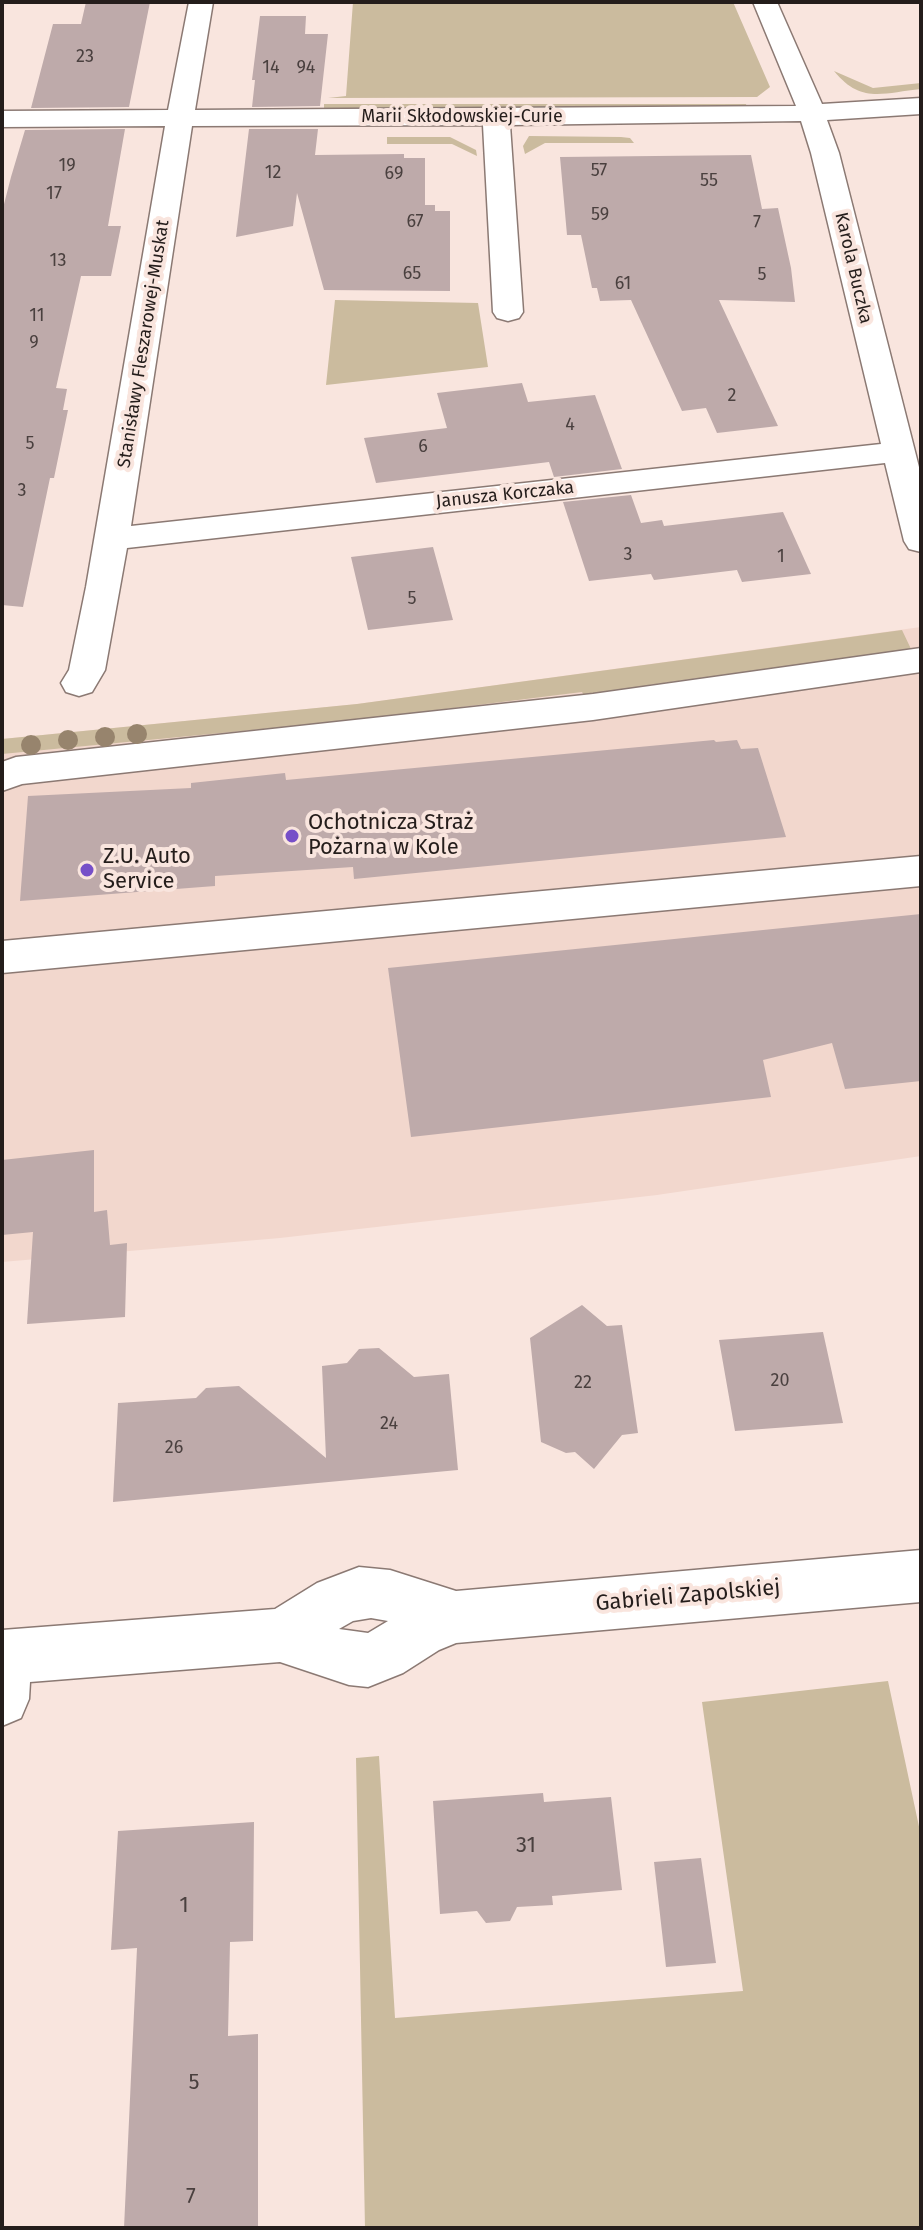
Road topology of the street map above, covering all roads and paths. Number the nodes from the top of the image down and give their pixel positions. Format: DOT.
graph roads {
  1 [pos="201,2"];
  2 [pos="765,2"];
  3 [pos="921,106"];
  4 [pos="812,114"];
  5 [pos="496,117"];
  6 [pos="2,119"];
  7 [pos="179,119"];
  8 [pos="508,312"];
  9 [pos="897,452"];
  10 [pos="114,539"];
  11 [pos="921,541"];
  12 [pos="921,660"];
  13 [pos="79,683"];
  14 [pos="2,777"];
  15 [pos="921,871"];
  16 [pos="2,957"];
  17 [pos="921,1576"];
  18 [pos="3,1671"];
  1 -- 7 [label="street, Stanisławy Fleszarowej-Muskat"];
  2 -- 4 [label="street, Karola Buczka"];
  3 -- 4 [label="street, Marii Skłodowskiej-Curie"];
  4 -- 5 [label="street, Marii Skłodowskiej-Curie"];
  4 -- 9 [label="street, Karola Buczka"];
  5 -- 7 [label="street, Marii Skłodowskiej-Curie"];
  5 -- 8 [label="street"];
  6 -- 7 [label="street, Marii Skłodowskiej-Curie"];
  7 -- 10 [label="street, Stanisławy Fleszarowej-Muskat"];
  9 -- 10 [label="street, Janusza Korczaka"];
  9 -- 11 [label="street, Karola Buczka"];
  10 -- 13 [label="street, Stanisławy Fleszarowej-Muskat"];
  12 -- 14 [label="street"];
  15 -- 16 [label="street"];
  17 -- 18 [label="street, Gabrieli Zapolskiej"];
}
